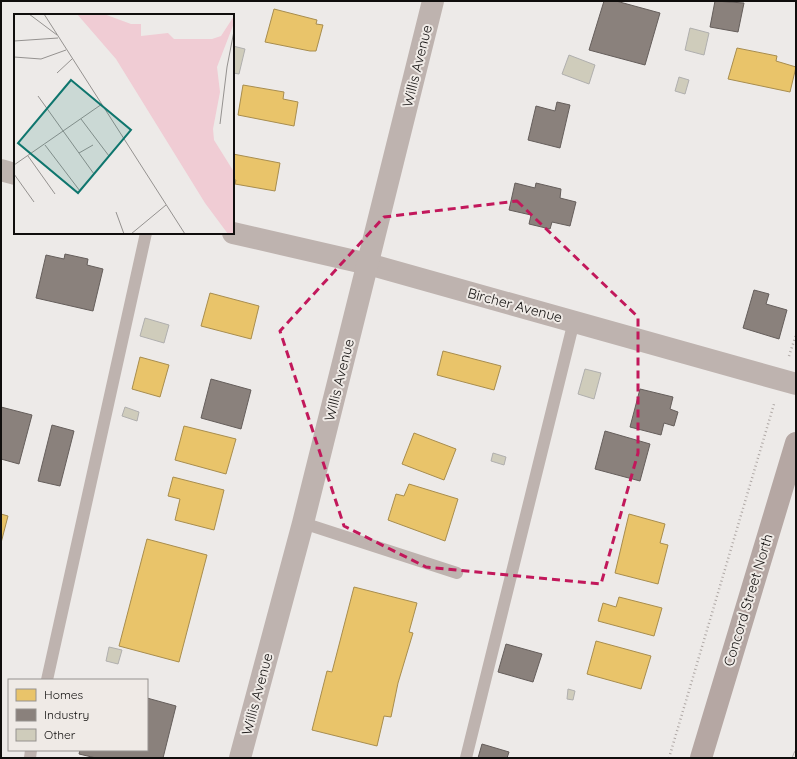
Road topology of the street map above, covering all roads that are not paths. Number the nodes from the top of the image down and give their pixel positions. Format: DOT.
graph roads {
  1 [pos="433,1"];
  2 [pos="1,170"];
  3 [pos="14,174"];
  4 [pos="234,233"];
  5 [pos="146,234"];
  6 [pos="368,264"];
  7 [pos="574,321"];
  8 [pos="789,381"];
  9 [pos="796,443"];
  10 [pos="303,523"];
  11 [pos="457,573"];
  12 [pos="47,679"];
  13 [pos="240,758"];
  14 [pos="466,758"];
  15 [pos="701,758"];
  1 -- 6 [label="street, Willis Avenue"];
  2 -- 3 [label="street"];
  4 -- 6 [label="street, Bircher Avenue"];
  5 -- 12 [label="lane"];
  6 -- 7 [label="street, Bircher Avenue"];
  6 -- 10 [label="street, Willis Avenue"];
  7 -- 8 [label="street, Bircher Avenue"];
  7 -- 14 [label="lane"];
  9 -- 15 [label="main road, Concord Street North"];
  10 -- 11 [label="lane"];
  10 -- 13 [label="street, Willis Avenue"];
}
